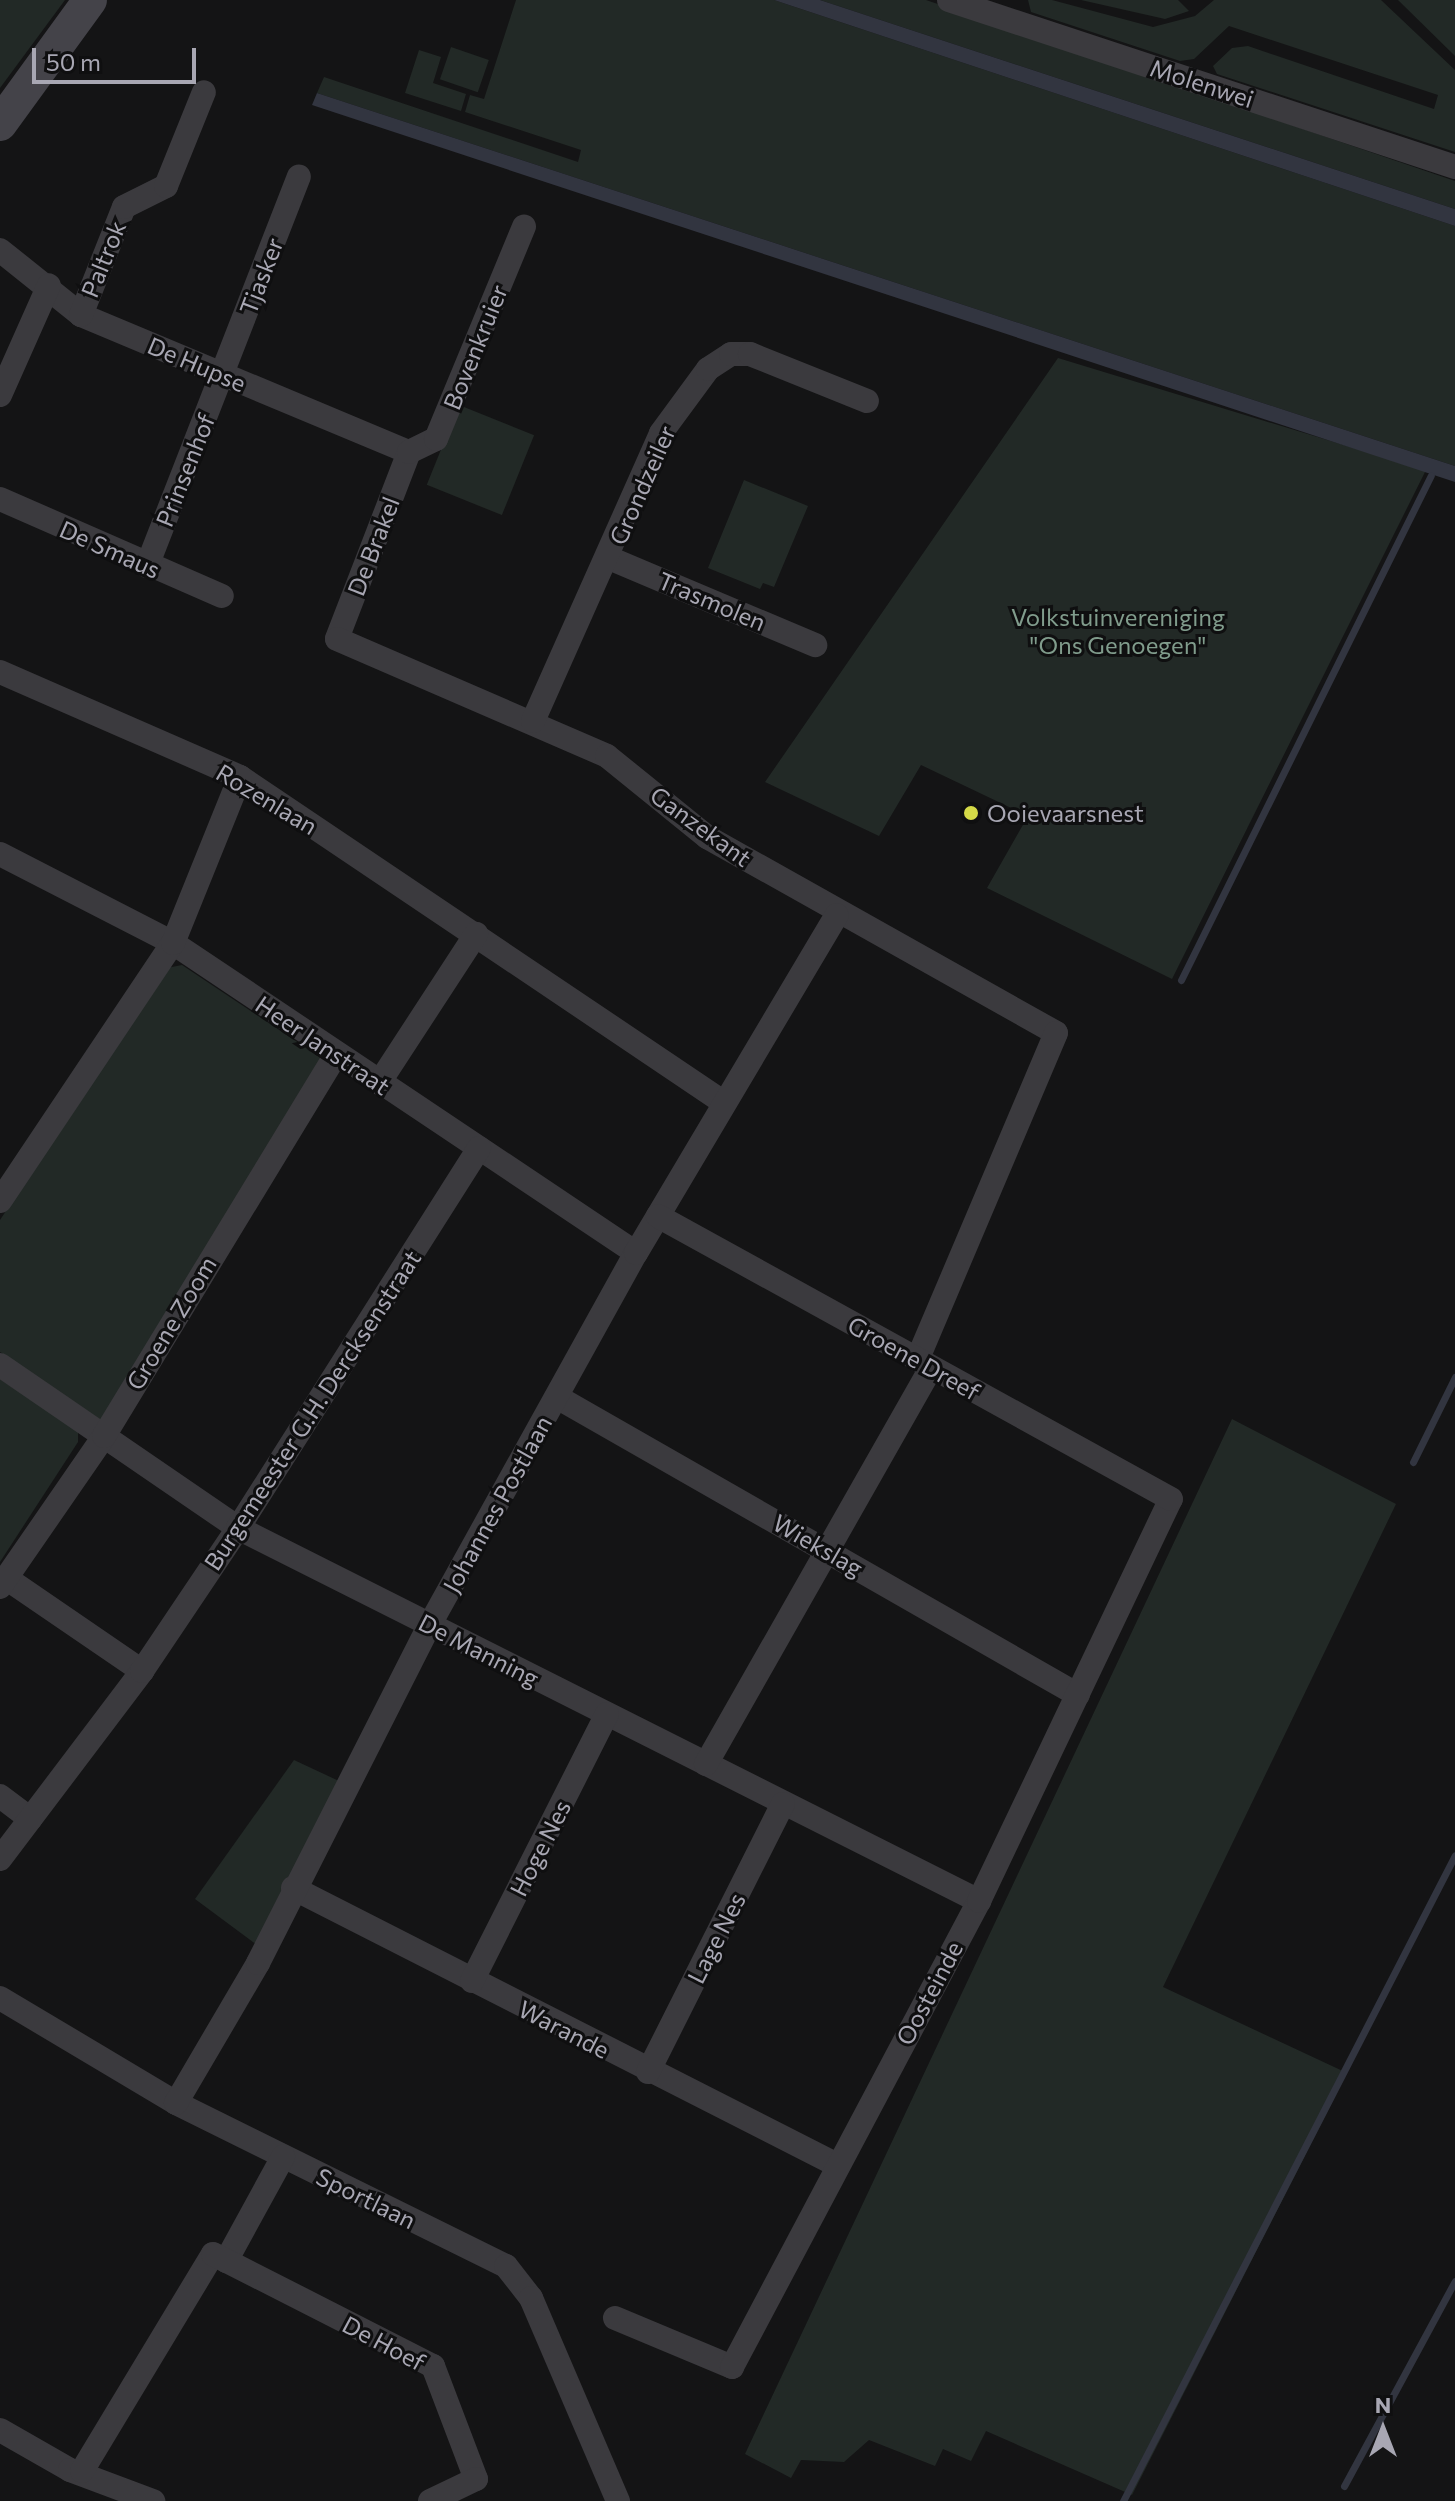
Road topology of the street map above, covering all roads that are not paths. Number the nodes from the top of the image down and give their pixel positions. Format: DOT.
graph roads {
  1 [pos="90,0"];
  2 [pos="949,0"];
  3 [pos="204,92"];
  4 [pos="0,124"];
  5 [pos="1455,167"];
  6 [pos="299,177"];
  7 [pos="524,227"];
  8 [pos="0,250"];
  9 [pos="49,285"];
  10 [pos="81,315"];
  11 [pos="223,375"];
  12 [pos="0,395"];
  13 [pos="867,401"];
  14 [pos="409,452"];
  15 [pos="0,499"];
  16 [pos="609,558"];
  17 [pos="147,566"];
  18 [pos="222,596"];
  19 [pos="337,639"];
  20 [pos="815,645"];
  21 [pos="0,672"];
  22 [pos="533,721"];
  23 [pos="240,777"];
  24 [pos="0,854"];
  25 [pos="837,915"];
  26 [pos="476,934"];
  27 [pos="173,943"];
  28 [pos="336,1055"];
  29 [pos="379,1083"];
  30 [pos="723,1102"];
  31 [pos="479,1148"];
  32 [pos="0,1201"];
  33 [pos="658,1216"];
  34 [pos="636,1253"];
  35 [pos="924,1364"];
  36 [pos="0,1365"];
  37 [pos="557,1397"];
  38 [pos="104,1436"];
  39 [pos="1171,1499"];
  40 [pos="238,1528"];
  41 [pos="825,1548"];
  42 [pos="3,1582"];
  43 [pos="429,1626"];
  44 [pos="142,1671"];
  45 [pos="1078,1695"];
  46 [pos="607,1714"];
  47 [pos="706,1764"];
  48 [pos="0,1796"];
  49 [pos="783,1804"];
  50 [pos="30,1819"];
  51 [pos="0,1859"];
  52 [pos="293,1888"];
  53 [pos="979,1901"];
  54 [pos="472,1981"];
  55 [pos="0,1998"];
  56 [pos="648,2072"];
  57 [pos="176,2103"];
  58 [pos="283,2157"];
  59 [pos="837,2165"];
  60 [pos="226,2261"];
  61 [pos="615,2318"];
  62 [pos="0,2430"];
  63 [pos="82,2471"];
  64 [pos="153,2501"];
  65 [pos="430,2501"];
  66 [pos="618,2501"];
  1 -- 4 [label="main road"];
  2 -- 5 [label="street, Molenwei"];
  3 -- 10 [label="street, Paltrok"];
  6 -- 11 [label="street, Tjasker"];
  7 -- 14 [label="street, Bovenkruier"];
  8 -- 9 [label="street, De Hupse"];
  9 -- 10 [label="street, De Hupse"];
  9 -- 12 [label="street"];
  10 -- 11 [label="street, De Hupse"];
  11 -- 14 [label="street, De Hupse"];
  11 -- 17 [label="street, Prinsenhof"];
  13 -- 16 [label="street, Grondzeiler"];
  14 -- 19 [label="street, De Brakel"];
  15 -- 17 [label="street, De Smaus"];
  16 -- 20 [label="street, Trasmolen"];
  16 -- 22 [label="street, Grondzeiler"];
  17 -- 18 [label="street, De Smaus"];
  19 -- 22 [label="street, Ganzekant"];
  21 -- 23 [label="street, Rozenlaan"];
  22 -- 25 [label="street, Ganzekant"];
  23 -- 26 [label="street, Rozenlaan"];
  23 -- 27 [label="street"];
  24 -- 27 [label="street, Heer Janstraat"];
  25 -- 30 [label="street, Johannes Postlaan"];
  25 -- 35 [label="street, Ganzekant"];
  26 -- 29 [label="street"];
  26 -- 30 [label="street, Rozenlaan"];
  27 -- 28 [label="street, Heer Janstraat"];
  27 -- 32 [label="street"];
  28 -- 29 [label="street, Heer Janstraat"];
  28 -- 38 [label="street, Groene Zoom"];
  29 -- 31 [label="street, Heer Janstraat"];
  30 -- 33 [label="street, Johannes Postlaan"];
  31 -- 34 [label="street, Heer Janstraat"];
  31 -- 40 [label="street, Burgemeester G.H. Dercksenstraat"];
  33 -- 34 [label="street, Johannes Postlaan"];
  33 -- 35 [label="street, Groene Dreef"];
  34 -- 37 [label="street, Johannes Postlaan"];
  35 -- 39 [label="street, Groene Dreef"];
  35 -- 41 [label="street"];
  36 -- 38 [label="street, De Manning"];
  37 -- 41 [label="street, Wiekslag"];
  37 -- 43 [label="street, Johannes Postlaan"];
  38 -- 40 [label="street, De Manning"];
  38 -- 42 [label="street, Groene Zoom"];
  39 -- 45 [label="street, Oosteinde"];
  40 -- 43 [label="street, De Manning"];
  40 -- 44 [label="street, Burgemeester G.H. Dercksenstraat"];
  41 -- 45 [label="street, Wiekslag"];
  41 -- 47 [label="street"];
  42 -- 44 [label="street"];
  43 -- 46 [label="street, De Manning"];
  43 -- 52 [label="street, Johannes Postlaan"];
  44 -- 50 [label="street, Burgemeester G.H. Dercksenstraat"];
  45 -- 53 [label="street, Oosteinde"];
  46 -- 47 [label="street, De Manning"];
  46 -- 54 [label="street, Hoge Nes"];
  47 -- 49 [label="street, De Manning"];
  48 -- 50 [label="street"];
  49 -- 53 [label="street, De Manning"];
  49 -- 56 [label="street, Lage Nes"];
  50 -- 51 [label="street, Burgemeester G.H. Dercksenstraat"];
  52 -- 54 [label="street, Warande"];
  52 -- 57 [label="street, Johannes Postlaan"];
  53 -- 59 [label="street, Oosteinde"];
  54 -- 56 [label="street, Warande"];
  55 -- 57 [label="street, Sportlaan"];
  56 -- 59 [label="street, Warande"];
  57 -- 58 [label="street, Sportlaan"];
  58 -- 60 [label="street"];
  58 -- 66 [label="street, Sportlaan"];
  59 -- 61 [label="street, Oosteinde"];
  60 -- 63 [label="street"];
  60 -- 65 [label="street, De Hoef"];
  62 -- 63 [label="street"];
  63 -- 64 [label="street"];
}
